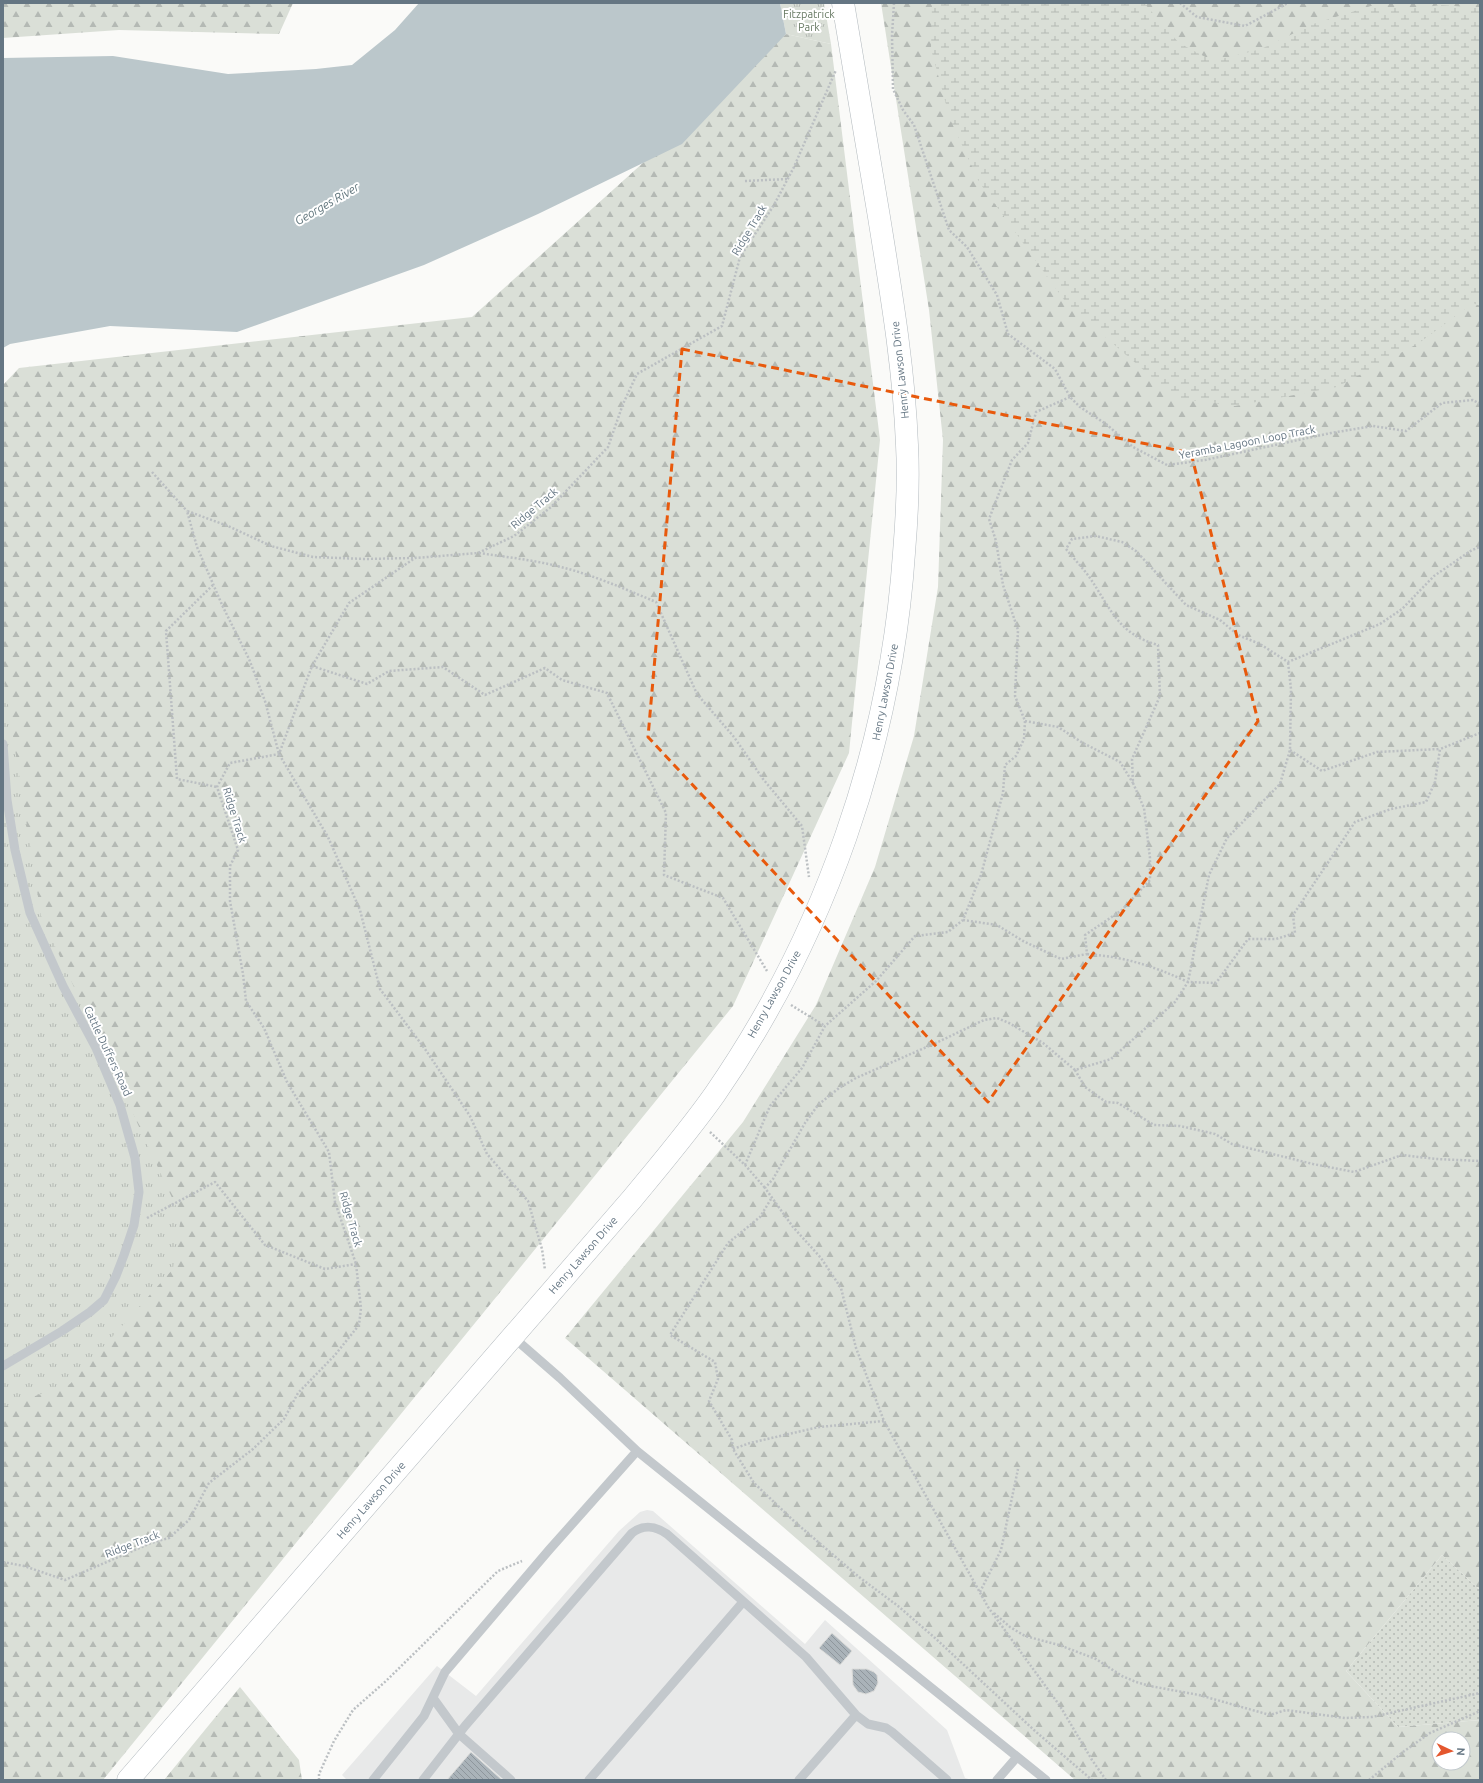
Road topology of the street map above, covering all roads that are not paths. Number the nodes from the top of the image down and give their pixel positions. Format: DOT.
graph roads {
  1 [pos="843,3"];
  2 [pos="3,744"];
  3 [pos="512,1337"];
  4 [pos="3,1366"];
  5 [pos="637,1451"];
  6 [pos="743,1602"];
  7 [pos="433,1698"];
  8 [pos="856,1715"];
  9 [pos="459,1734"];
  10 [pos="1017,1757"];
  11 [pos="128,1780"];
  12 [pos="373,1780"];
  13 [pos="423,1780"];
  14 [pos="511,1780"];
  15 [pos="589,1780"];
  16 [pos="799,1780"];
  17 [pos="947,1780"];
  18 [pos="997,1780"];
  19 [pos="1046,1780"];
  1 -- 3 [label="main road, Henry Lawson Drive"];
  2 -- 4 [label="lane, Cattle Duffers Road"];
  3 -- 5 [label="lane"];
  3 -- 11 [label="main road, Henry Lawson Drive"];
  5 -- 7 [label="lane"];
  5 -- 10 [label="lane"];
  6 -- 8 [label="lane"];
  6 -- 9 [label="lane"];
  6 -- 15 [label="lane"];
  7 -- 9 [label="lane"];
  7 -- 12 [label="lane"];
  8 -- 16 [label="lane"];
  8 -- 17 [label="lane"];
  9 -- 13 [label="lane"];
  9 -- 14 [label="lane"];
  10 -- 18 [label="lane"];
  10 -- 19 [label="lane"];
}
